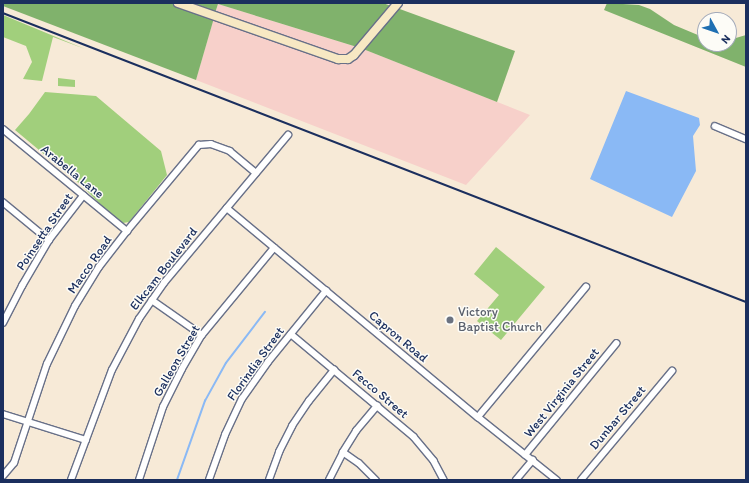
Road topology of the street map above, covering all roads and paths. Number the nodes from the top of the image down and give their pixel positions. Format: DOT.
graph roads {
  1 [pos="178,3"];
  2 [pos="398,3"];
  3 [pos="715,126"];
  4 [pos="3,130"];
  5 [pos="288,135"];
  6 [pos="746,139"];
  7 [pos="256,173"];
  8 [pos="83,196"];
  9 [pos="3,202"];
  10 [pos="227,208"];
  11 [pos="127,231"];
  12 [pos="49,240"];
  13 [pos="274,248"];
  14 [pos="586,288"];
  15 [pos="326,291"];
  16 [pos="152,300"];
  17 [pos="3,323"];
  18 [pos="290,334"];
  19 [pos="202,335"];
  20 [pos="616,344"];
  21 [pos="334,370"];
  22 [pos="672,371"];
  23 [pos="377,406"];
  24 [pos="3,414"];
  25 [pos="478,417"];
  26 [pos="26,421"];
  27 [pos="86,440"];
  28 [pos="342,452"];
  29 [pos="525,455"];
  30 [pos="533,460"];
  31 [pos="3,476"];
  32 [pos="71,480"];
  33 [pos="139,480"];
  34 [pos="209,480"];
  35 [pos="269,480"];
  36 [pos="329,480"];
  37 [pos="376,480"];
  38 [pos="444,480"];
  39 [pos="516,480"];
  40 [pos="557,480"];
  41 [pos="581,480"];
  1 -- 2 [label="street"];
  3 -- 6 [label="street"];
  4 -- 8 [label="street, Arabella Lane"];
  5 -- 7 [label="street, Elkcam Boulevard"];
  7 -- 10 [label="street, Elkcam Boulevard"];
  7 -- 11 [label="street, Macco Road"];
  8 -- 11 [label="street, Arabella Lane"];
  8 -- 12 [label="street, Poinsetta Street"];
  9 -- 12 [label="street"];
  10 -- 13 [label="street, Capron Road"];
  10 -- 16 [label="street, Elkcam Boulevard"];
  11 -- 26 [label="street, Macco Road"];
  12 -- 17 [label="street, Poinsetta Street"];
  13 -- 15 [label="street, Capron Road"];
  13 -- 19 [label="street, Galleon Street"];
  14 -- 25 [label="street"];
  15 -- 18 [label="street, Florindia Street"];
  15 -- 25 [label="street, Capron Road"];
  16 -- 19 [label="street"];
  16 -- 27 [label="street, Elkcam Boulevard"];
  18 -- 21 [label="street, Fecco Street"];
  18 -- 34 [label="street, Florindia Street"];
  19 -- 33 [label="street, Galleon Street"];
  20 -- 29 [label="street, West Virginia Street"];
  21 -- 23 [label="street, Fecco Street"];
  21 -- 35 [label="street"];
  22 -- 41 [label="street, Dunbar Street"];
  23 -- 28 [label="street"];
  23 -- 38 [label="street, Fecco Street"];
  24 -- 26 [label="street"];
  25 -- 29 [label="street, Capron Road"];
  26 -- 27 [label="street"];
  26 -- 31 [label="street, Macco Road"];
  27 -- 32 [label="street, Elkcam Boulevard"];
  28 -- 36 [label="street"];
  28 -- 37 [label="street"];
  29 -- 30 [label="street, Capron Road"];
  30 -- 39 [label="street"];
  30 -- 40 [label="street, Capron Road"];
}
